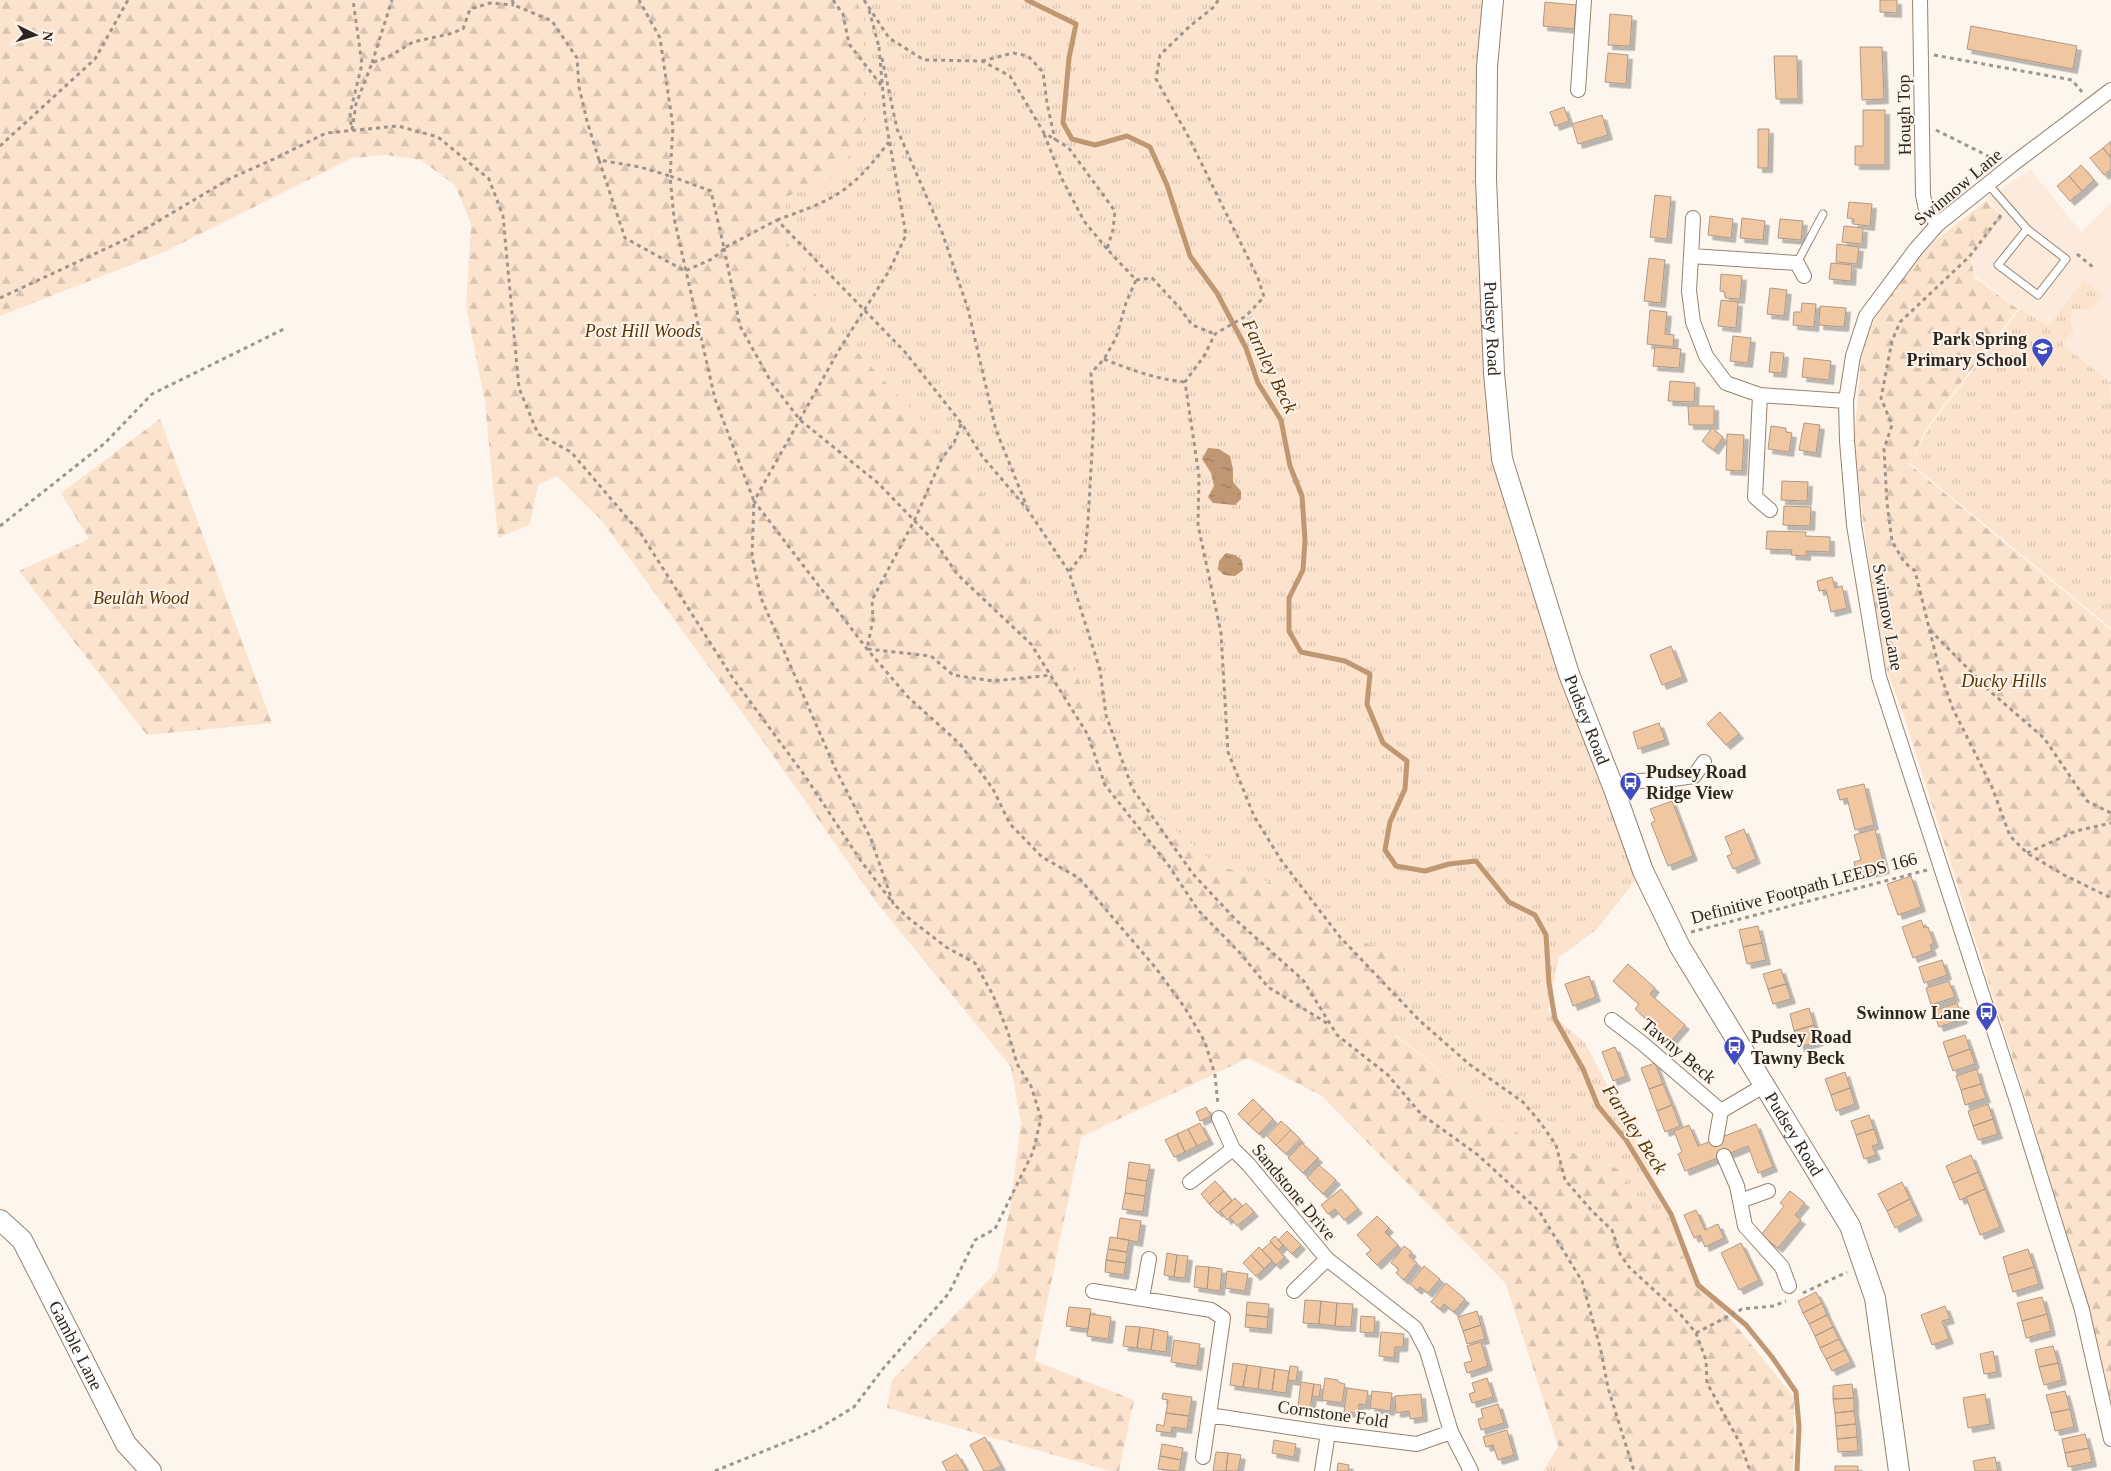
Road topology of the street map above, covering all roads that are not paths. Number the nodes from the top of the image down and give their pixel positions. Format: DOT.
graph roads {
  1 [pos="1493,0"];
  2 [pos="1584,0"];
  3 [pos="1920,0"];
  4 [pos="1578,90"];
  5 [pos="2111,90"];
  6 [pos="1988,184"];
  7 [pos="1823,214"];
  8 [pos="1693,218"];
  9 [pos="1938,224"];
  10 [pos="2027,229"];
  11 [pos="1691,256"];
  12 [pos="1797,263"];
  13 [pos="1804,276"];
  14 [pos="1760,395"];
  15 [pos="1846,401"];
  16 [pos="1770,510"];
  17 [pos="1704,762"];
  18 [pos="1614,789"];
  19 [pos="1612,1020"];
  20 [pos="1765,1085"];
  21 [pos="1721,1110"];
  22 [pos="1219,1118"];
  23 [pos="1716,1139"];
  24 [pos="1233,1149"];
  25 [pos="1724,1156"];
  26 [pos="1190,1182"];
  27 [pos="1768,1191"];
  28 [pos="1740,1202"];
  29 [pos="0,1220"];
  30 [pos="1148,1259"];
  31 [pos="1326,1259"];
  32 [pos="1790,1286"];
  33 [pos="1093,1291"];
  34 [pos="1294,1292"];
  35 [pos="1142,1298"];
  36 [pos="1209,1415"];
  37 [pos="1450,1432"];
  38 [pos="1328,1433"];
  39 [pos="2111,1439"];
  40 [pos="1203,1457"];
  41 [pos="151,1471"];
  42 [pos="1322,1471"];
  43 [pos="1471,1471"];
  44 [pos="1899,1471"];
  1 -- 18 [label="main road, Pudsey Road"];
  2 -- 4 [label="street"];
  3 -- 9 [label="street, Hough Top"];
  5 -- 6 [label="street, Swinnow Lane"];
  6 -- 9 [label="street, Swinnow Lane"];
  6 -- 10 [label="lane"];
  7 -- 12 [label="lane"];
  8 -- 11 [label="street"];
  9 -- 15 [label="street, Swinnow Lane"];
  10 -- 10 [label="lane"];
  11 -- 12 [label="street"];
  11 -- 14 [label="street"];
  12 -- 13 [label="street"];
  14 -- 15 [label="street"];
  14 -- 16 [label="street"];
  15 -- 39 [label="street, Swinnow Lane"];
  17 -- 18 [label="street"];
  18 -- 20 [label="main road, Pudsey Road"];
  19 -- 21 [label="street, Tawny Beck"];
  20 -- 21 [label="street"];
  20 -- 44 [label="main road, Pudsey Road"];
  21 -- 23 [label="street"];
  22 -- 24 [label="street, Sandstone Drive"];
  24 -- 26 [label="street, Sandstone Drive"];
  24 -- 31 [label="street, Sandstone Drive"];
  25 -- 28 [label="street"];
  27 -- 28 [label="street"];
  28 -- 32 [label="street"];
  29 -- 41 [label="main road, Gamble Lane"];
  30 -- 35 [label="street"];
  31 -- 34 [label="street, Sandstone Drive"];
  31 -- 37 [label="street, Sandstone Drive"];
  33 -- 35 [label="street"];
  35 -- 36 [label="street"];
  36 -- 38 [label="street, Cornstone Fold"];
  36 -- 40 [label="street"];
  37 -- 38 [label="street, Cornstone Fold"];
  37 -- 43 [label="street, Sandstone Drive"];
  38 -- 42 [label="street"];
}
